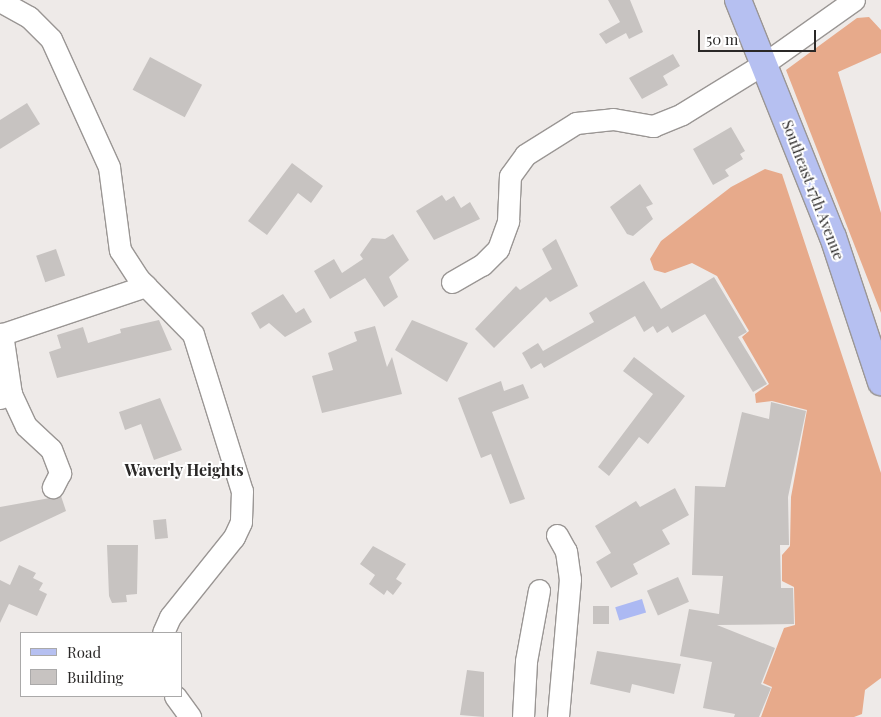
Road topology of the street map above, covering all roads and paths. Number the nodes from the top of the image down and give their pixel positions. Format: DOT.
graph roads {
  1 [pos="738,0"];
  2 [pos="854,0"];
  3 [pos="3,8"];
  4 [pos="765,63"];
  5 [pos="452,282"];
  6 [pos="146,286"];
  7 [pos="1,334"];
  8 [pos="881,382"];
  9 [pos="6,396"];
  10 [pos="53,487"];
  11 [pos="557,535"];
  12 [pos="539,590"];
  13 [pos="163,632"];
  14 [pos="176,697"];
  15 [pos="190,717"];
  16 [pos="524,717"];
  17 [pos="558,717"];
  1 -- 4 [label="main road, Southeast 17th Avenue"];
  2 -- 4 [label="street"];
  3 -- 6 [label="street"];
  4 -- 5 [label="street"];
  4 -- 8 [label="main road, Southeast 17th Avenue"];
  6 -- 7 [label="street"];
  6 -- 13 [label="street"];
  7 -- 9 [label="street"];
  9 -- 10 [label="street"];
  11 -- 17 [label="street"];
  12 -- 16 [label="street"];
  14 -- 15 [label="street"];
}
